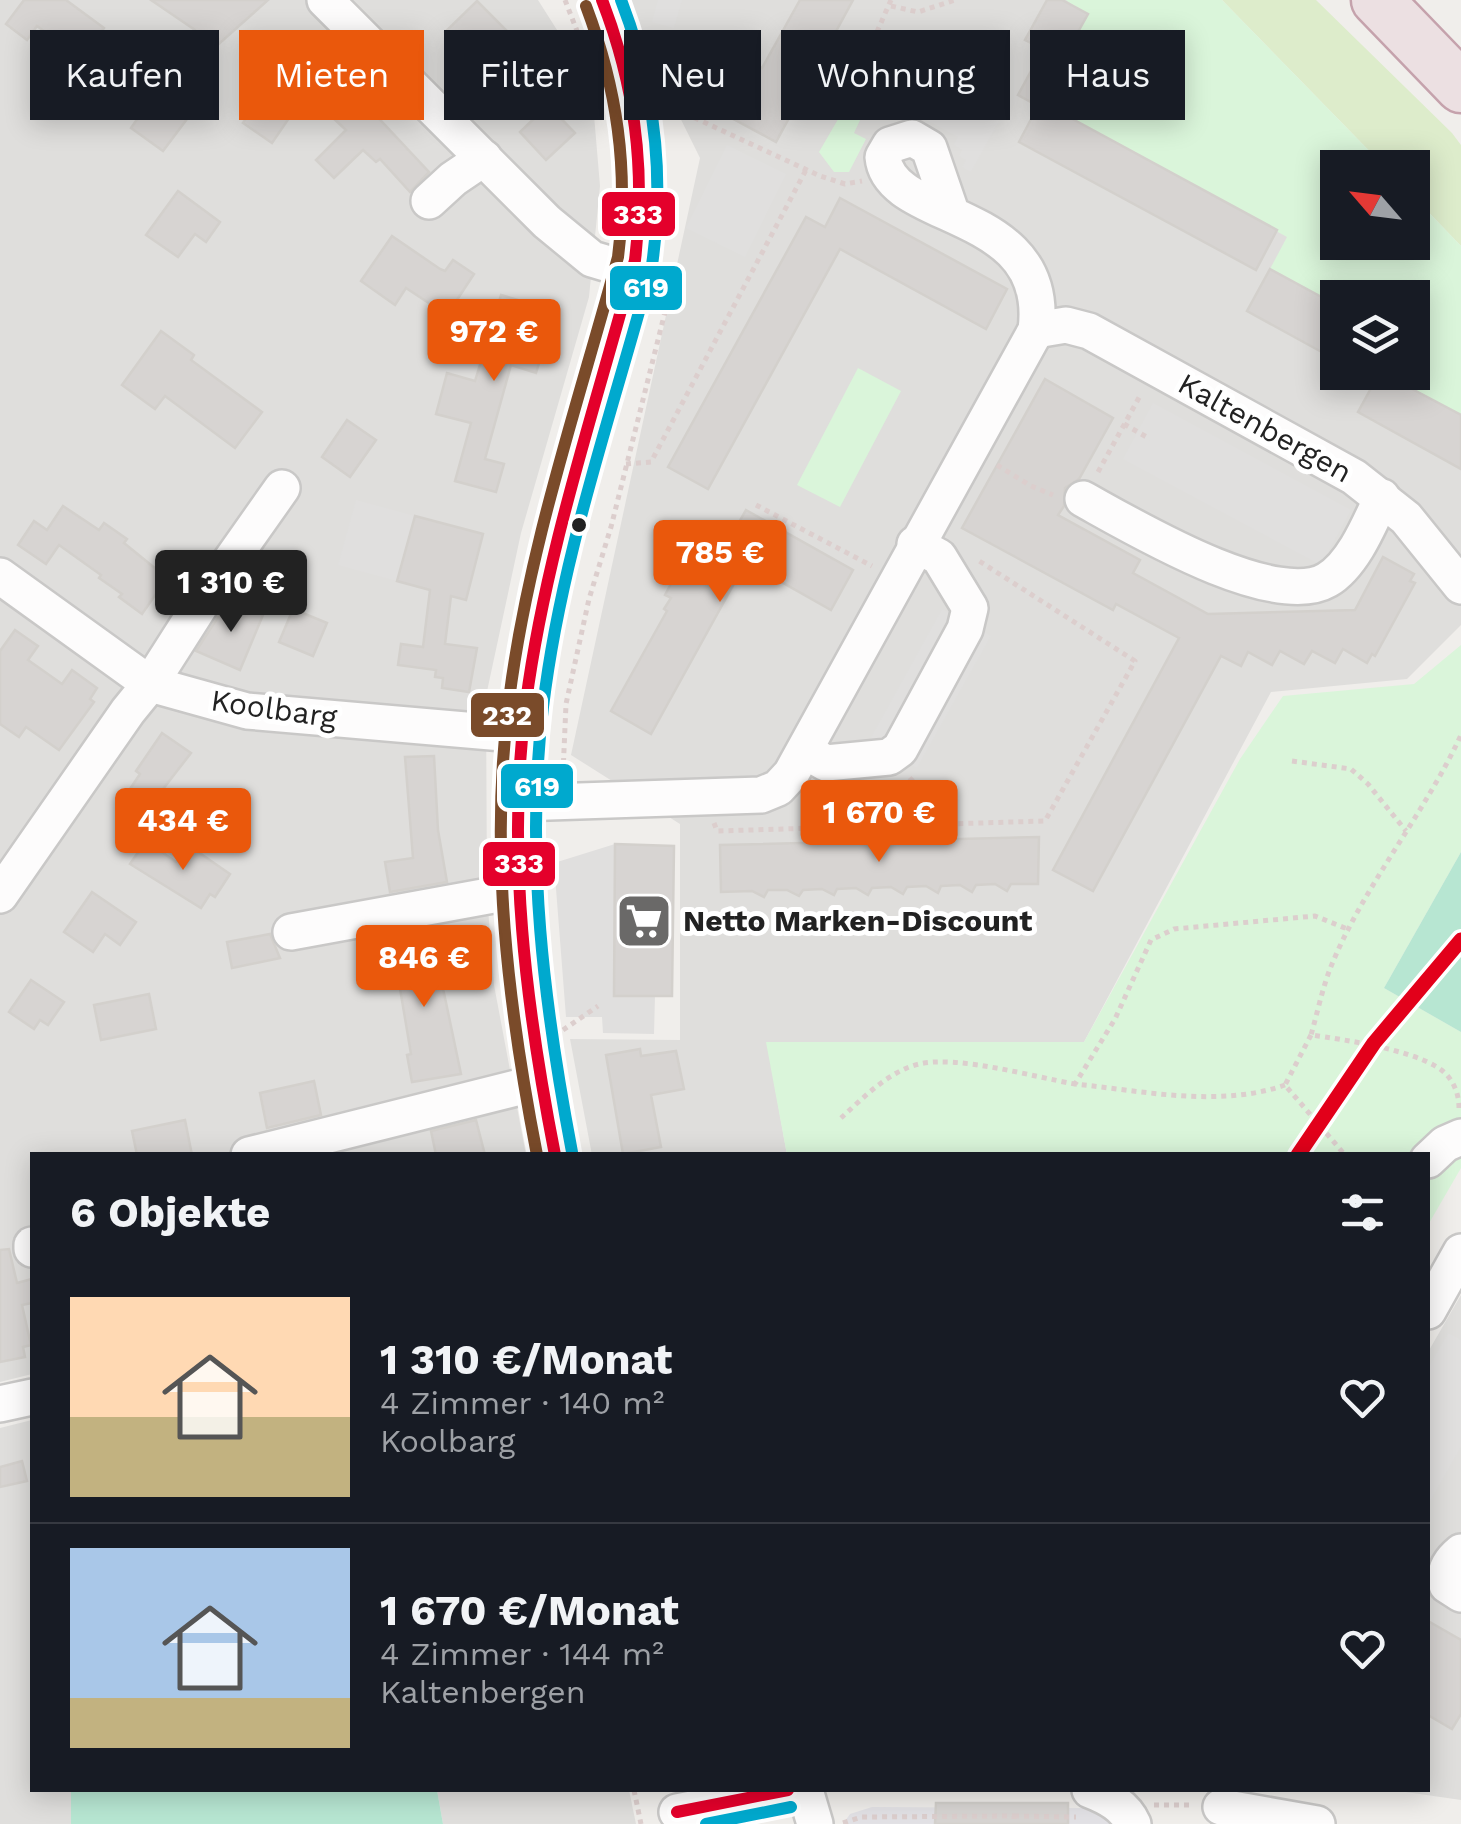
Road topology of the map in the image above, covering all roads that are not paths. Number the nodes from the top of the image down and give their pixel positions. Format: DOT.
graph roads {
  1 [pos="325,0"];
  2 [pos="602,0"];
  3 [pos="1377,0"];
  4 [pos="1461,86"];
  5 [pos="484,158"];
  6 [pos="429,201"];
  7 [pos="952,212"];
  8 [pos="632,271"];
  9 [pos="1036,330"];
  10 [pos="282,488"];
  11 [pos="1382,497"];
  12 [pos="1083,499"];
  13 [pos="927,550"];
  14 [pos="0,576"];
  15 [pos="1461,586"];
  16 [pos="150,684"];
  17 [pos="524,734"];
  18 [pos="805,752"];
  19 [pos="519,803"];
  20 [pos="522,890"];
  21 [pos="0,895"];
  22 [pos="291,932"];
  23 [pos="538,1075"];
  24 [pos="374,1107"];
  25 [pos="1460,1136"];
  26 [pos="260,1152"];
  27 [pos="554,1152"];
  28 [pos="1430,1158"];
  29 [pos="1457,1270"];
  30 [pos="1430,1308"];
  31 [pos="30,1397"];
  32 [pos="0,1404"];
  33 [pos="1461,1552"];
  34 [pos="1461,1594"];
  35 [pos="776,1792"];
  36 [pos="805,1792"];
  37 [pos="1087,1803"];
  38 [pos="1219,1807"];
  39 [pos="677,1809"];
  40 [pos="1131,1820"];
  41 [pos="815,1824"];
  42 [pos="1317,1824"];
  1 -- 5 [label="street"];
  2 -- 8 [label="street"];
  3 -- 4 [label="highway"];
  5 -- 6 [label="street"];
  5 -- 8 [label="street"];
  7 -- 7 [label="street"];
  7 -- 9 [label="street"];
  8 -- 17 [label="street"];
  9 -- 11 [label="street, Kaltenbergen"];
  9 -- 13 [label="street"];
  10 -- 16 [label="street"];
  11 -- 12 [label="street"];
  11 -- 15 [label="street, Kaltenbergen"];
  13 -- 18 [label="street"];
  13 -- 18 [label="street"];
  14 -- 16 [label="street, Koolbarg"];
  16 -- 17 [label="street, Koolbarg"];
  16 -- 21 [label="street"];
  17 -- 19 [label="street"];
  18 -- 19 [label="street"];
  19 -- 20 [label="street"];
  20 -- 22 [label="street"];
  20 -- 23 [label="street"];
  23 -- 24 [label="street"];
  23 -- 26 [label="street"];
  23 -- 27 [label="street"];
  25 -- 28 [label="street"];
  29 -- 30 [label="street"];
  31 -- 32 [label="street"];
  33 -- 34 [label="street"];
  35 -- 39 [label="street"];
  36 -- 41 [label="street"];
  37 -- 40 [label="street"];
  38 -- 42 [label="street"];
}
